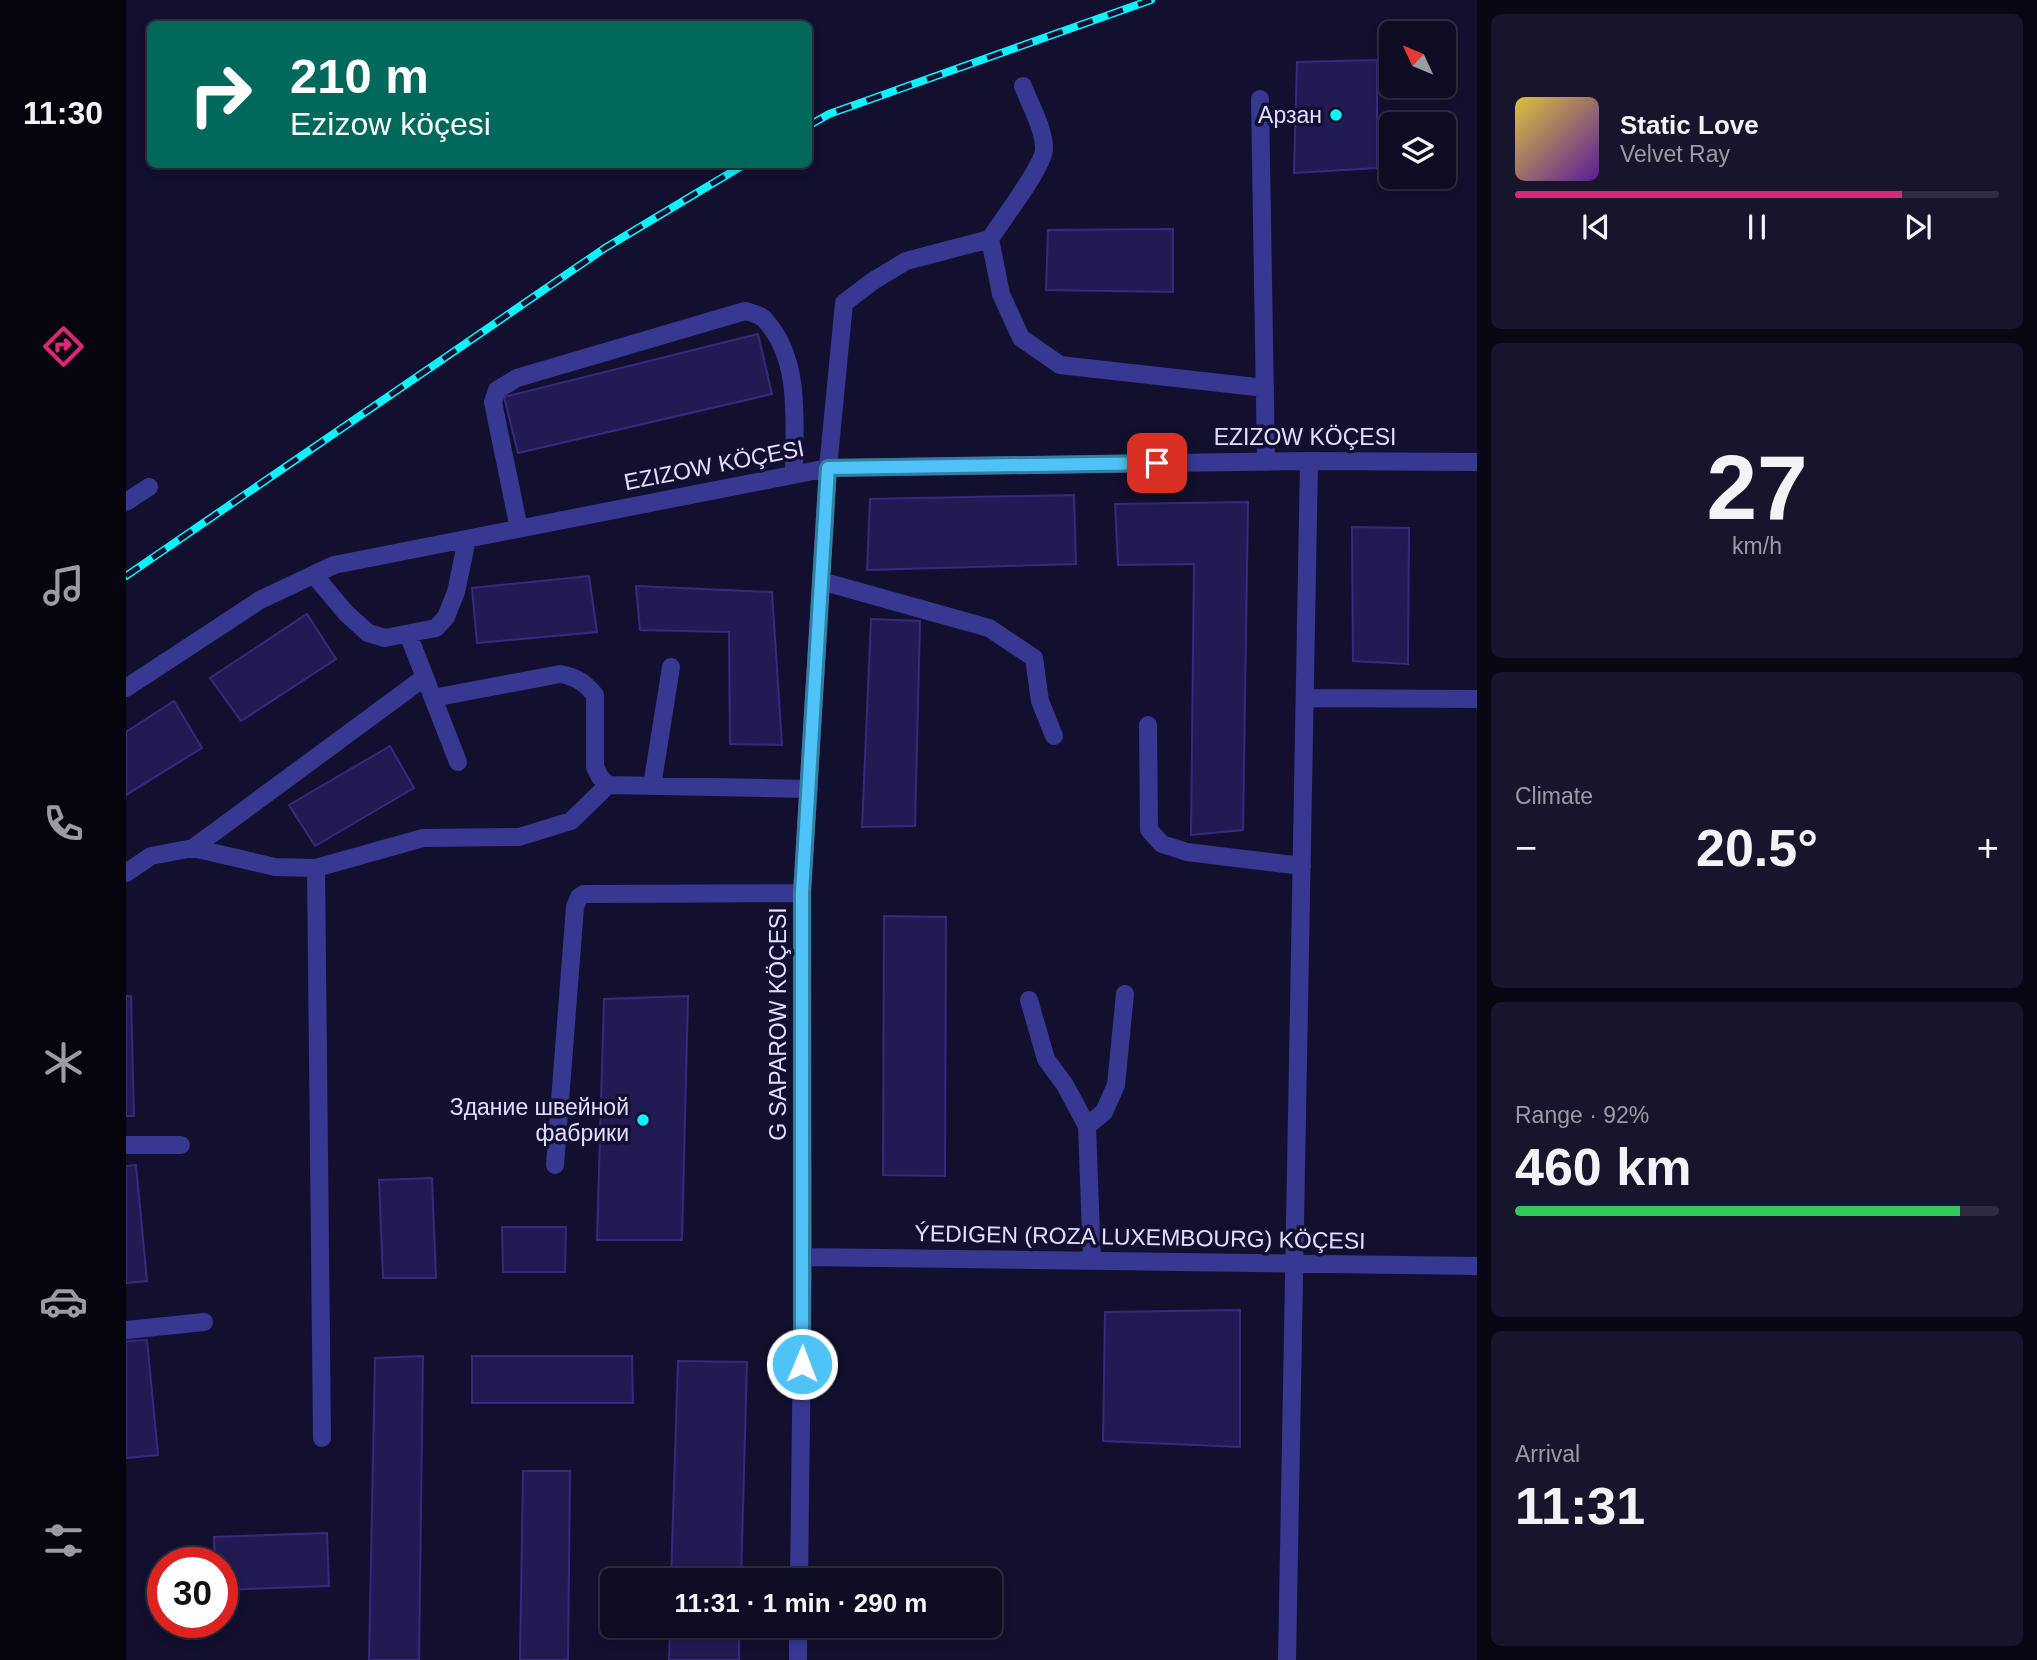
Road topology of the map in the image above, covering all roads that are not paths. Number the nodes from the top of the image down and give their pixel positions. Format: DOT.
graph roads {
  1 [pos="1023,86"];
  2 [pos="1260,99"];
  3 [pos="990,239"];
  4 [pos="1265,388"];
  5 [pos="1266,461"];
  6 [pos="1309,461"];
  7 [pos="1477,462"];
  8 [pos="828,468"];
  9 [pos="794,474"];
  10 [pos="149,487"];
  11 [pos="126,502"];
  12 [pos="519,529"];
  13 [pos="467,539"];
  14 [pos="314,575"];
  15 [pos="821,580"];
  16 [pos="408,634"];
  17 [pos="671,667"];
  18 [pos="425,677"];
  19 [pos="126,688"];
  20 [pos="433,698"];
  21 [pos="1305,698"];
  22 [pos="1477,699"];
  23 [pos="1149,725"];
  24 [pos="1054,736"];
  25 [pos="458,762"];
  26 [pos="608,785"];
  27 [pos="652,786"];
  28 [pos="809,789"];
  29 [pos="193,848"];
  30 [pos="1302,866"];
  31 [pos="316,868"];
  32 [pos="126,873"];
  33 [pos="802,893"];
  34 [pos="1125,995"];
  35 [pos="1029,1000"];
  36 [pos="1087,1126"];
  37 [pos="126,1144"];
  38 [pos="180,1144"];
  39 [pos="555,1166"];
  40 [pos="803,1256"];
  41 [pos="1092,1261"];
  42 [pos="1296,1264"];
  43 [pos="1477,1266"];
  44 [pos="204,1322"];
  45 [pos="126,1330"];
  46 [pos="322,1438"];
  47 [pos="799,1568"];
  48 [pos="798,1638"];
  49 [pos="798,1660"];
  50 [pos="1287,1660"];
  1 -- 3 [label="street"];
  2 -- 4 [label="street"];
  3 -- 4 [label="street"];
  3 -- 8 [label="street, G SAPAROW KÖÇESI"];
  4 -- 5 [label="street"];
  5 -- 6 [label="street, EZIZOW KÖÇESI"];
  5 -- 8 [label="street, EZIZOW KÖÇESI"];
  6 -- 7 [label="street, EZIZOW KÖÇESI"];
  6 -- 21 [label="street"];
  8 -- 9 [label="street, EZIZOW KÖÇESI"];
  8 -- 15 [label="street, G SAPAROW KÖÇESI"];
  9 -- 12 [label="street, EZIZOW KÖÇESI"];
  9 -- 12 [label="street"];
  10 -- 11 [label="street"];
  12 -- 13 [label="street, EZIZOW KÖÇESI"];
  13 -- 14 [label="street, EZIZOW KÖÇESI"];
  13 -- 16 [label="street"];
  14 -- 16 [label="street"];
  14 -- 19 [label="street, EZIZOW KÖÇESI"];
  15 -- 24 [label="street"];
  15 -- 28 [label="street, G SAPAROW KÖÇESI"];
  16 -- 18 [label="street"];
  17 -- 27 [label="street"];
  18 -- 20 [label="street"];
  18 -- 29 [label="street"];
  20 -- 25 [label="street"];
  20 -- 26 [label="street"];
  21 -- 22 [label="street"];
  21 -- 30 [label="street"];
  23 -- 30 [label="street"];
  26 -- 27 [label="street"];
  26 -- 31 [label="street"];
  27 -- 28 [label="street"];
  28 -- 33 [label="street, G SAPAROW KÖÇESI"];
  29 -- 31 [label="street"];
  29 -- 32 [label="street"];
  30 -- 42 [label="street"];
  31 -- 46 [label="street"];
  33 -- 39 [label="street"];
  33 -- 40 [label="street, G SAPAROW KÖÇESI"];
  34 -- 36 [label="street"];
  35 -- 36 [label="street"];
  36 -- 41 [label="street"];
  37 -- 38 [label="street"];
  40 -- 41 [label="street, ÝEDIGEN (ROZA LUXEMBOURG) KÖÇESI"];
  40 -- 47 [label="street, G SAPAROW KÖÇESI"];
  41 -- 42 [label="street, ÝEDIGEN (ROZA LUXEMBOURG) KÖÇESI"];
  42 -- 43 [label="street, ÝEDIGEN (ROZA LUXEMBOURG) KÖÇESI"];
  42 -- 50 [label="street"];
  44 -- 45 [label="street"];
  48 -- 49 [label="street"];
}
